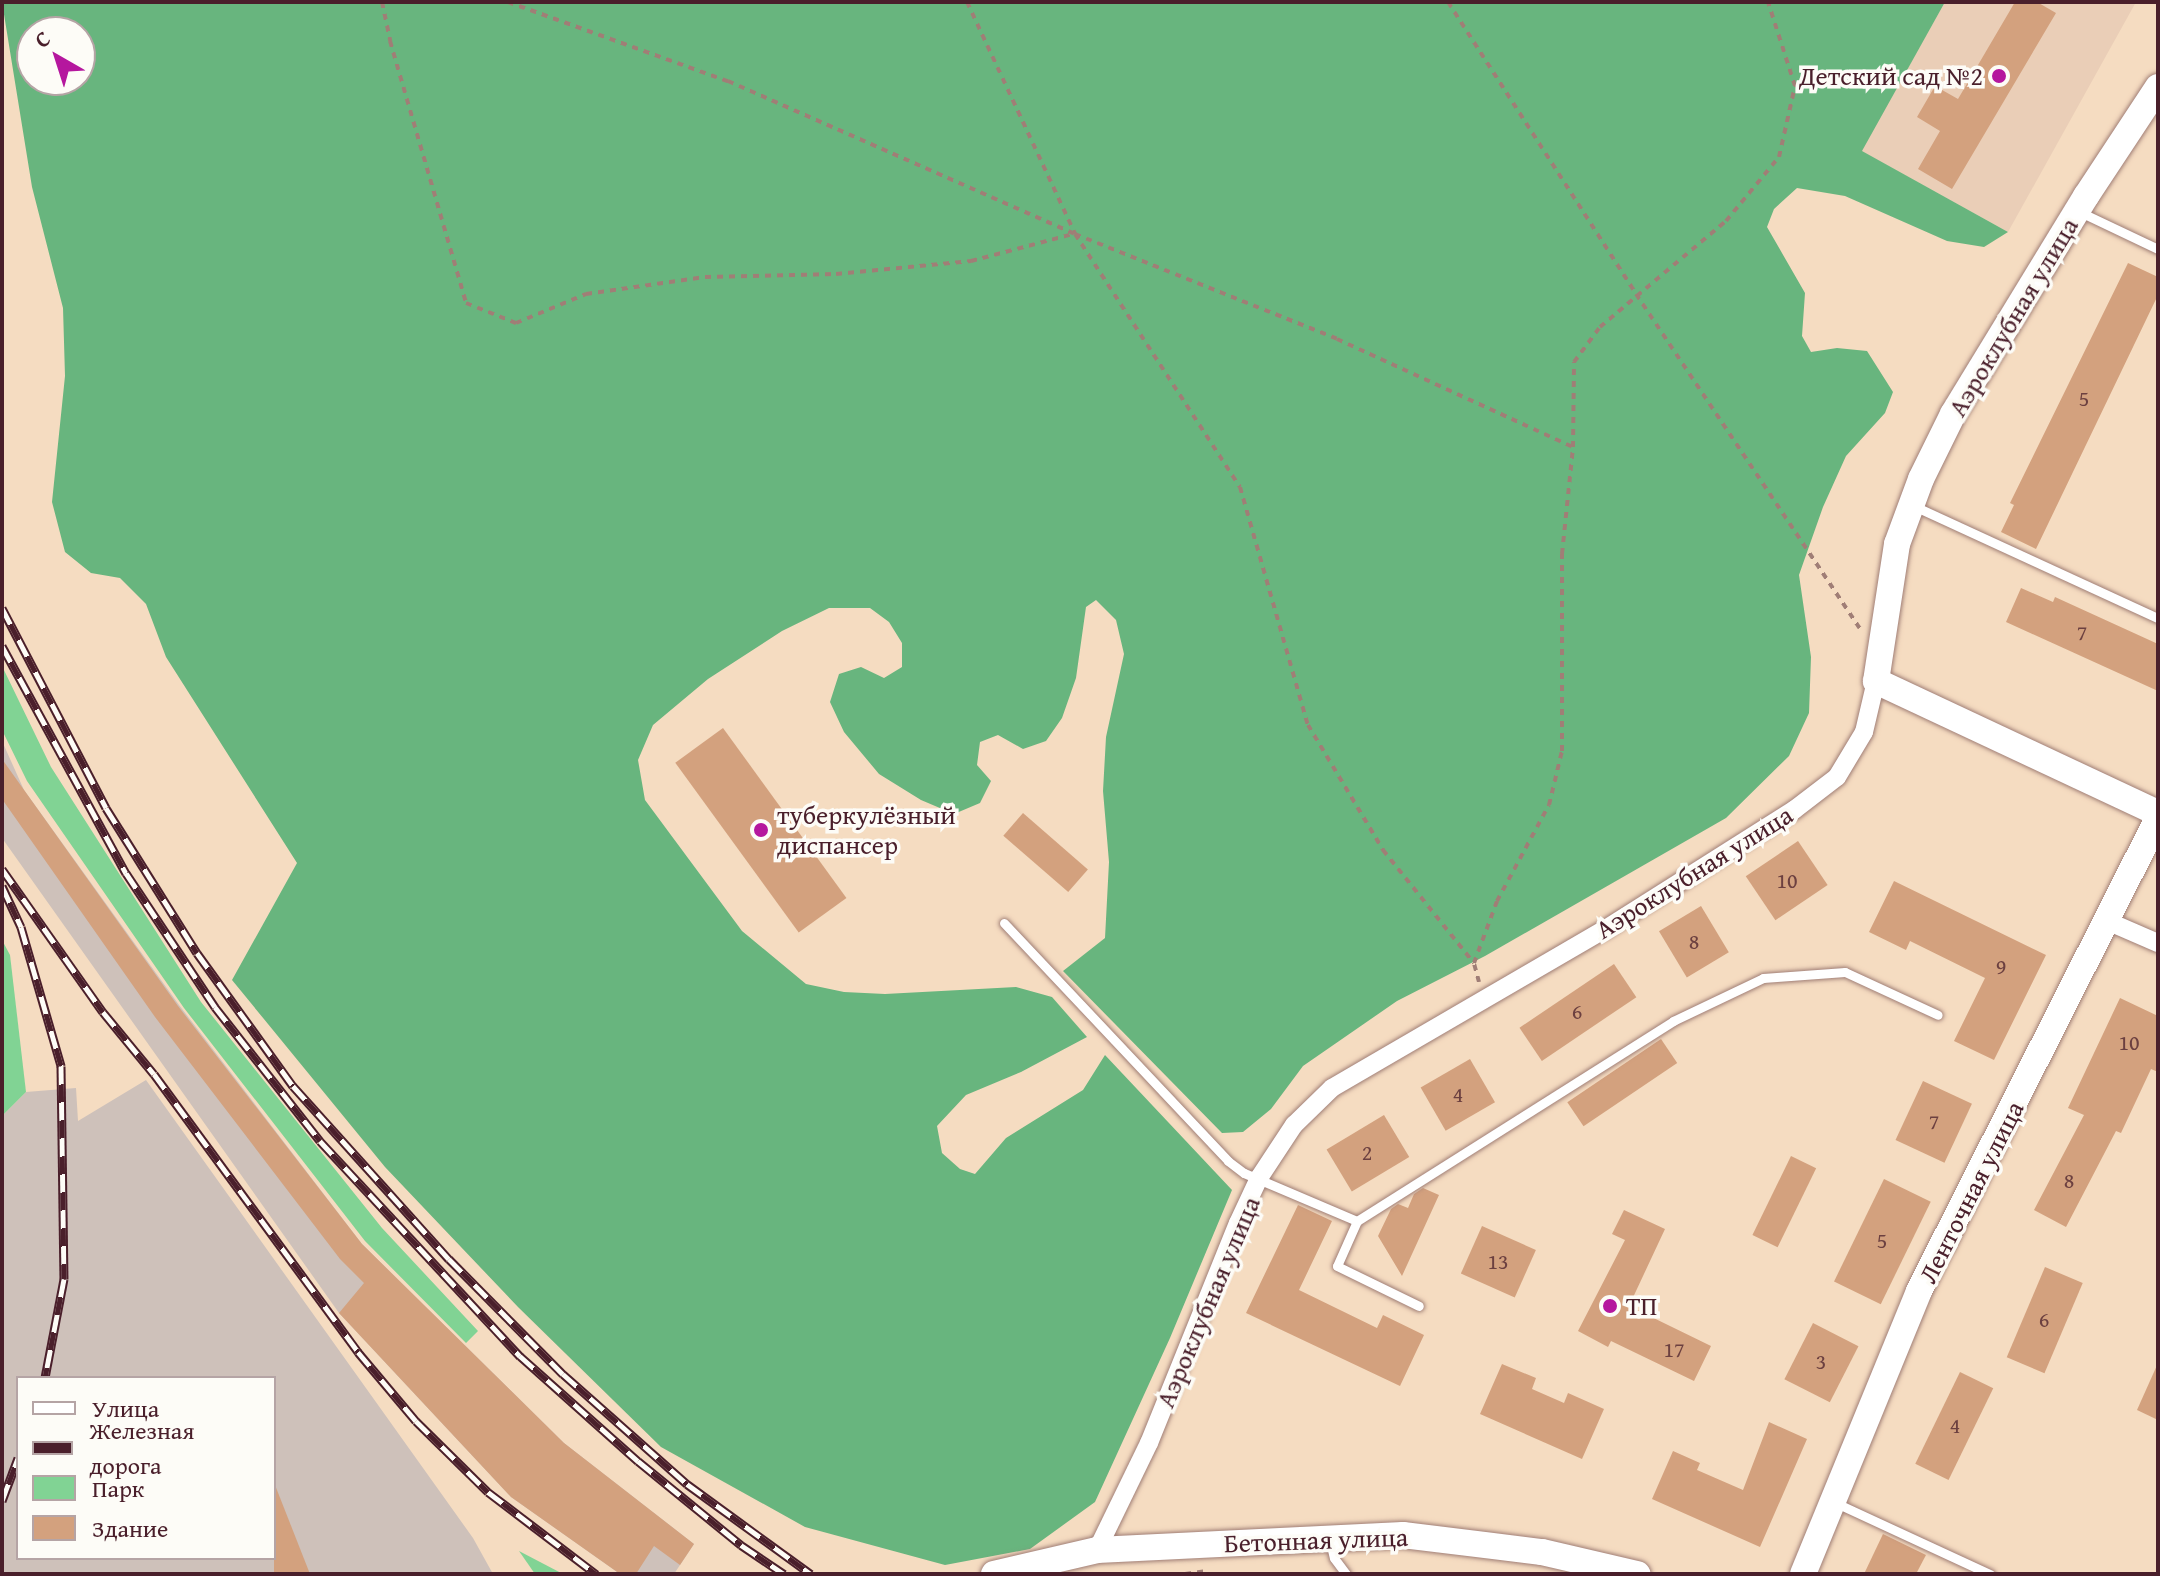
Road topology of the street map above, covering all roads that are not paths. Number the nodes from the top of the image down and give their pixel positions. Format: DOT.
graph roads {
  1 [pos="2158,87"];
  2 [pos="2077,210"];
  3 [pos="2158,249"];
  4 [pos="1911,505"];
  5 [pos="2158,618"];
  6 [pos="1878,671"];
  7 [pos="2158,816"];
  8 [pos="2105,920"];
  9 [pos="1004,923"];
  10 [pos="2158,943"];
  11 [pos="1938,1015"];
  12 [pos="1259,1178"];
  13 [pos="1357,1221"];
  14 [pos="1419,1306"];
  15 [pos="1833,1501"];
  16 [pos="1329,1538"];
  17 [pos="1097,1550"];
  18 [pos="994,1574"];
  19 [pos="1346,1574"];
  20 [pos="1637,1574"];
  21 [pos="1803,1574"];
  22 [pos="1990,1574"];
  1 -- 2 [label="street, Аэроклубная улица"];
  2 -- 3 [label="lane"];
  2 -- 4 [label="street, Аэроклубная улица"];
  4 -- 5 [label="lane"];
  4 -- 6 [label="street, Аэроклубная улица"];
  6 -- 7 [label="street"];
  6 -- 12 [label="street, Аэроклубная улица"];
  7 -- 8 [label="street, Ленточная улица"];
  8 -- 10 [label="street"];
  8 -- 15 [label="street, Ленточная улица"];
  9 -- 12 [label="lane"];
  11 -- 13 [label="lane"];
  12 -- 13 [label="lane"];
  12 -- 17 [label="street, Аэроклубная улица"];
  13 -- 14 [label="lane"];
  15 -- 21 [label="street, Ленточная улица"];
  15 -- 22 [label="lane"];
  16 -- 17 [label="street, Бетонная улица"];
  16 -- 19 [label="lane"];
  16 -- 20 [label="street, Бетонная улица"];
  17 -- 18 [label="street, Бетонная улица"];
}
